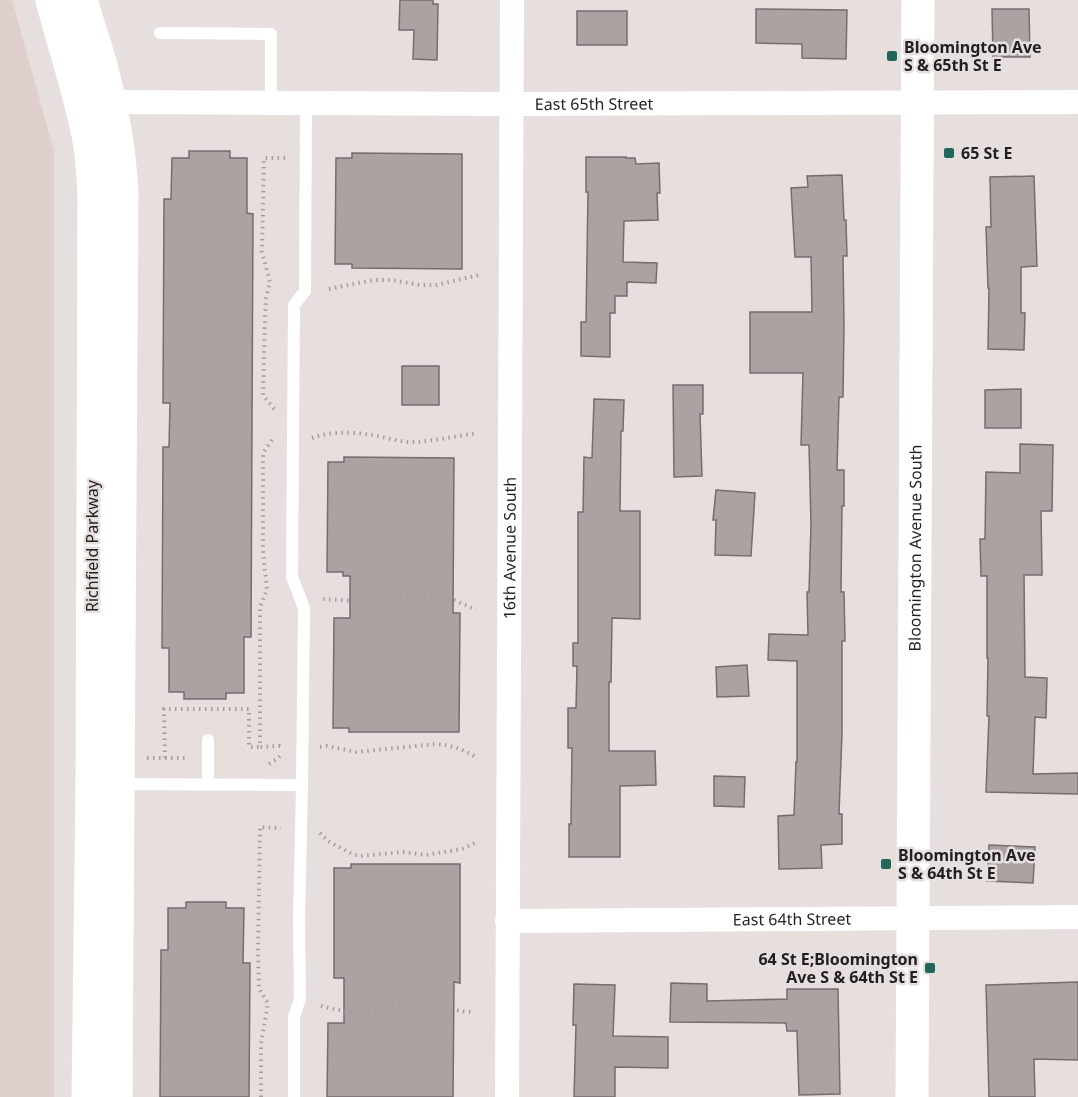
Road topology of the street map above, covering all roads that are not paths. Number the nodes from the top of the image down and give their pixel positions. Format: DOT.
graph roads {
  1 [pos="52,0"];
  2 [pos="81,0"];
  3 [pos="512,0"];
  4 [pos="918,0"];
  5 [pos="160,33"];
  6 [pos="110,102"];
  7 [pos="271,102"];
  8 [pos="1078,102"];
  9 [pos="306,103"];
  10 [pos="918,103"];
  11 [pos="513,104"];
  12 [pos="208,740"];
  13 [pos="105,784"];
  14 [pos="208,785"];
  15 [pos="302,785"];
  16 [pos="1078,917"];
  17 [pos="913,918"];
  18 [pos="507,921"];
  19 [pos="88,1097"];
  20 [pos="116,1097"];
  21 [pos="294,1097"];
  22 [pos="507,1097"];
  23 [pos="912,1097"];
  1 -- 13 [label="street, Richfield Parkway"];
  2 -- 6 [label="street, Richfield Parkway"];
  3 -- 11 [label="street, 16th Avenue South"];
  4 -- 10 [label="street, Bloomington Avenue South"];
  5 -- 7 [label="lane"];
  6 -- 7 [label="street, East 65th Street"];
  6 -- 13 [label="street, Richfield Parkway"];
  7 -- 9 [label="street, East 65th Street"];
  8 -- 10 [label="street, East 65th Street"];
  9 -- 11 [label="street, East 65th Street"];
  9 -- 15 [label="lane"];
  10 -- 11 [label="street, East 65th Street"];
  10 -- 17 [label="street, Bloomington Avenue South"];
  11 -- 18 [label="street, 16th Avenue South"];
  12 -- 14 [label="lane"];
  13 -- 14 [label="lane"];
  13 -- 19 [label="street, Richfield Parkway"];
  13 -- 20 [label="street, Richfield Parkway"];
  14 -- 15 [label="lane"];
  15 -- 21 [label="lane"];
  16 -- 17 [label="street, East 64th Street"];
  17 -- 18 [label="street, East 64th Street"];
  17 -- 23 [label="street, Bloomington Avenue South"];
  18 -- 22 [label="street, 16th Avenue South"];
}
